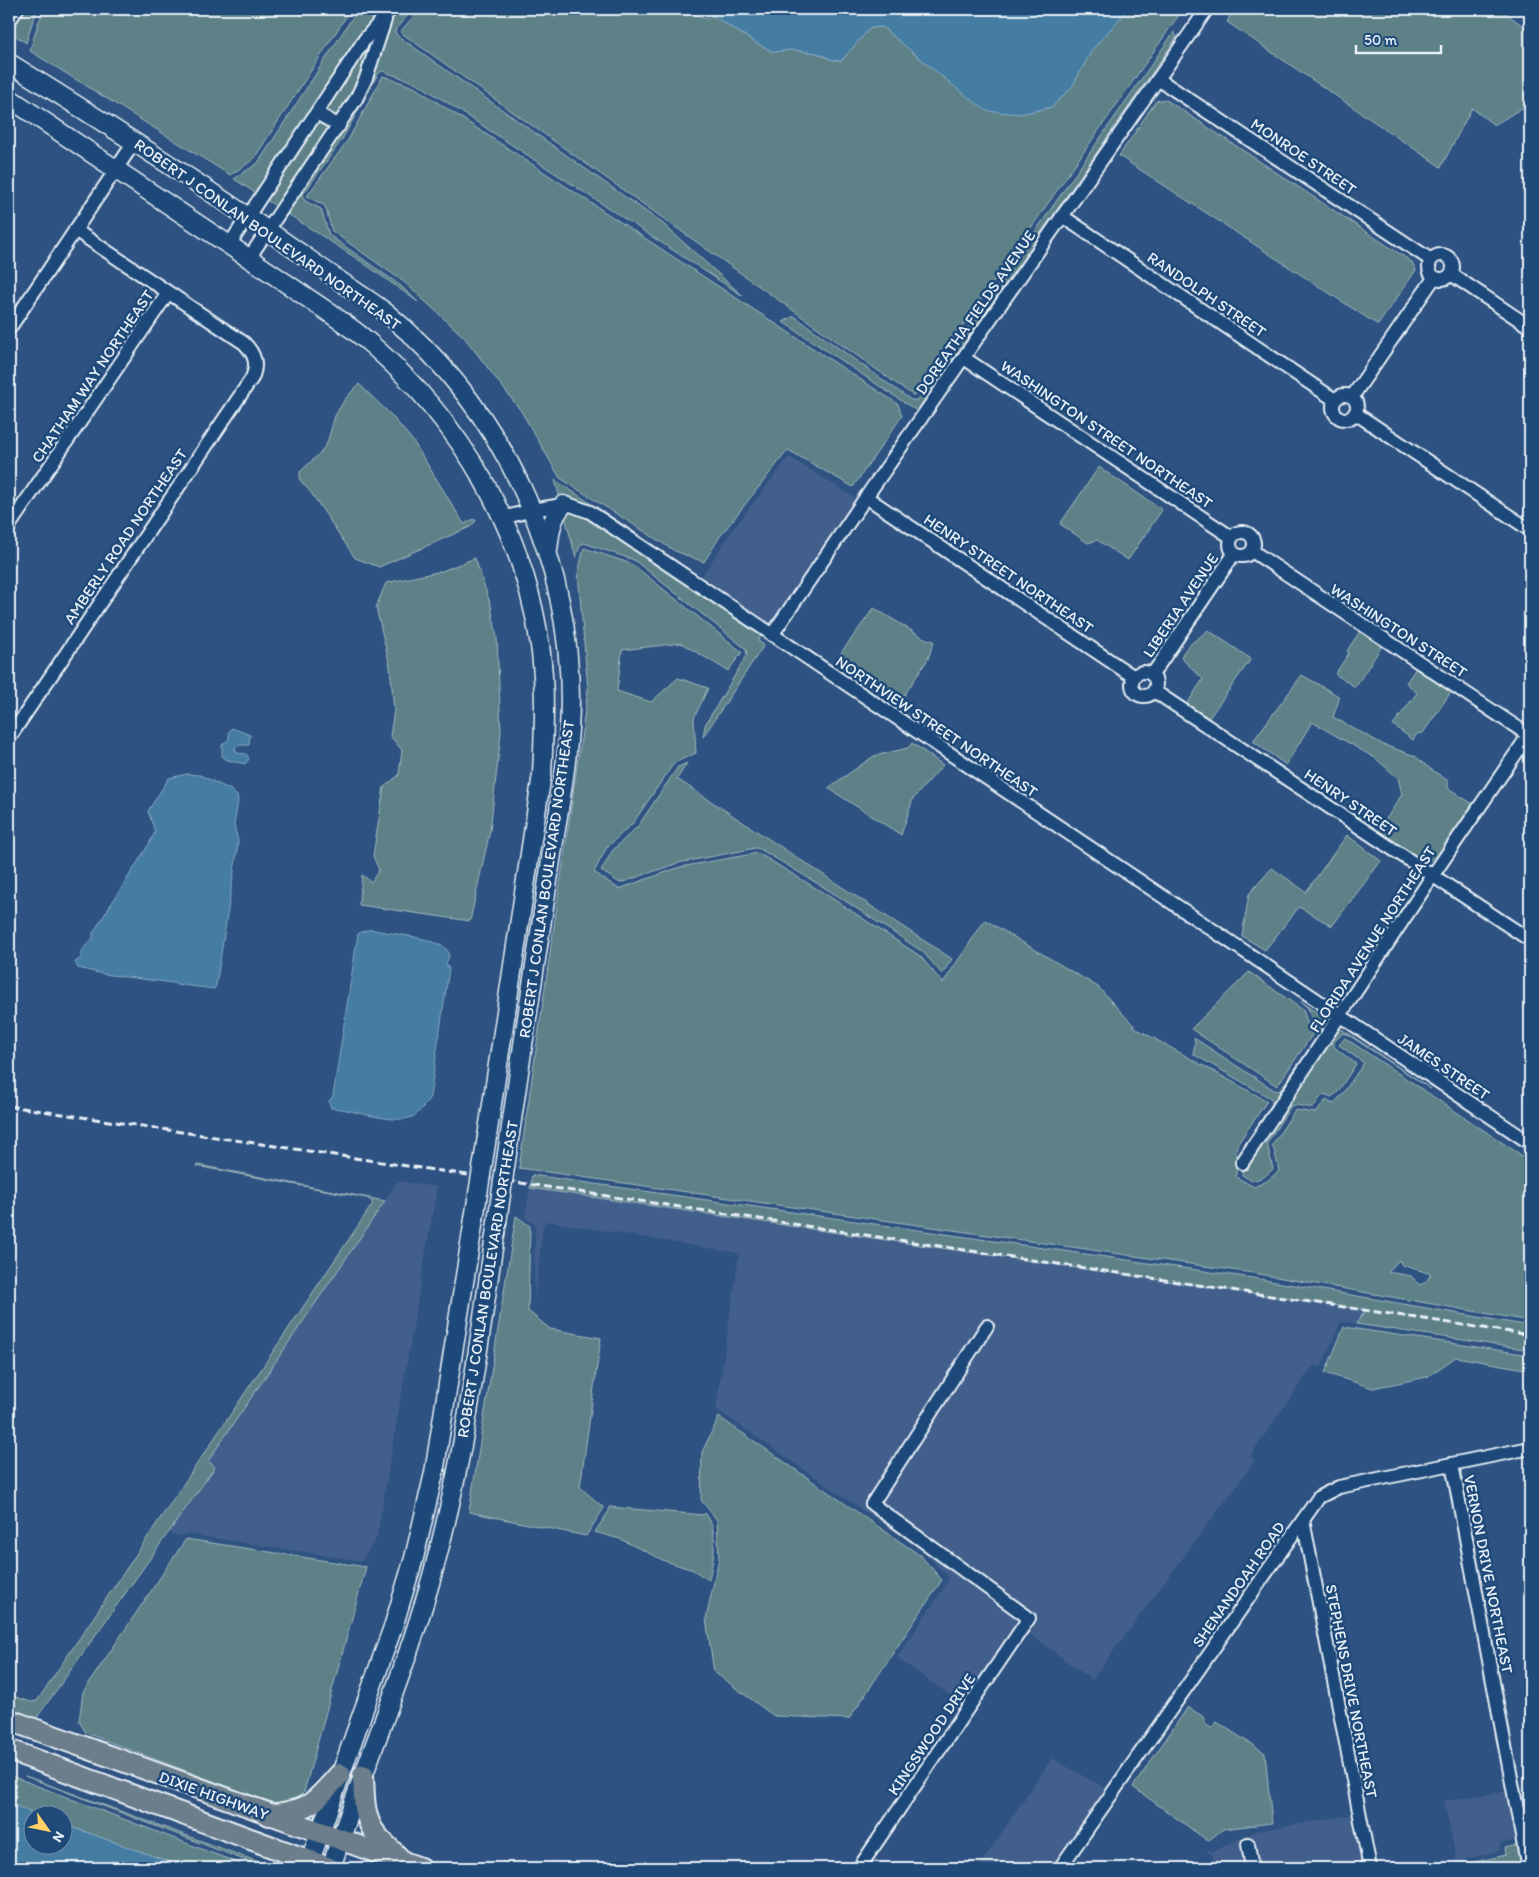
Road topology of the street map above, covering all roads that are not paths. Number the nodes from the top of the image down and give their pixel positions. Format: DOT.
graph roads {
  1 [pos="17,9"];
  2 [pos="1207,9"];
  3 [pos="389,11"];
  4 [pos="9,21"];
  5 [pos="9,63"];
  6 [pos="1158,79"];
  7 [pos="9,98"];
  8 [pos="317,113"];
  9 [pos="340,126"];
  10 [pos="135,141"];
  11 [pos="116,169"];
  12 [pos="247,216"];
  13 [pos="1062,216"];
  14 [pos="75,230"];
  15 [pos="268,230"];
  16 [pos="229,245"];
  17 [pos="249,258"];
  18 [pos="1431,260"];
  19 [pos="1451,274"];
  20 [pos="1434,278"];
  21 [pos="168,293"];
  22 [pos="1530,327"];
  23 [pos="9,329"];
  24 [pos="964,358"];
  25 [pos="1352,397"];
  26 [pos="1335,400"];
  27 [pos="1355,413"];
  28 [pos="866,497"];
  29 [pos="562,506"];
  30 [pos="532,510"];
  31 [pos="503,518"];
  32 [pos="9,526"];
  33 [pos="1530,530"];
  34 [pos="1231,537"];
  35 [pos="1252,551"];
  36 [pos="548,552"];
  37 [pos="1234,554"];
  38 [pos="772,635"];
  39 [pos="1152,675"];
  40 [pos="1134,677"];
  41 [pos="1154,691"];
  42 [pos="1530,735"];
  43 [pos="9,738"];
  44 [pos="1433,875"];
  45 [pos="1530,940"];
  46 [pos="1340,1017"];
  47 [pos="1530,1143"];
  48 [pos="1242,1163"];
  49 [pos="986,1326"];
  50 [pos="1530,1448"];
  51 [pos="1452,1464"];
  52 [pos="1303,1520"];
  53 [pos="9,1720"];
  54 [pos="9,1750"];
  55 [pos="340,1774"];
  56 [pos="363,1775"];
  57 [pos="269,1815"];
  58 [pos="320,1833"];
  59 [pos="340,1840"];
  60 [pos="1248,1844"];
  61 [pos="310,1861"];
  62 [pos="412,1866"];
  63 [pos="330,1868"];
  64 [pos="859,1868"];
  65 [pos="1060,1868"];
  66 [pos="1252,1868"];
  67 [pos="1370,1868"];
  68 [pos="1528,1868"];
  1 -- 4 [label="street"];
  2 -- 6 [label="street, DOREATHA FIELDS AVENUE"];
  3 -- 8 [label="street"];
  3 -- 9 [label="street"];
  5 -- 10 [label="main road, ROBERT J CONLAN BOULEVARD NORTHEAST"];
  6 -- 13 [label="street, DOREATHA FIELDS AVENUE"];
  6 -- 18 [label="street, MONROE STREET"];
  7 -- 11 [label="main road, ROBERT J CONLAN BOULEVARD NORTHEAST"];
  8 -- 9 [label="street"];
  8 -- 12 [label="street"];
  9 -- 15 [label="street"];
  10 -- 11 [label="street"];
  10 -- 12 [label="main road, ROBERT J CONLAN BOULEVARD NORTHEAST"];
  11 -- 14 [label="street"];
  11 -- 16 [label="main road, ROBERT J CONLAN BOULEVARD NORTHEAST"];
  12 -- 15 [label="main road, ROBERT J CONLAN BOULEVARD NORTHEAST"];
  12 -- 16 [label="street"];
  13 -- 24 [label="street, DOREATHA FIELDS AVENUE"];
  13 -- 26 [label="street, RANDOLPH STREET"];
  14 -- 21 [label="street"];
  14 -- 23 [label="street"];
  15 -- 17 [label="street"];
  15 -- 30 [label="main road, ROBERT J CONLAN BOULEVARD NORTHEAST"];
  16 -- 17 [label="main road, ROBERT J CONLAN BOULEVARD NORTHEAST"];
  17 -- 31 [label="main road, ROBERT J CONLAN BOULEVARD NORTHEAST"];
  18 -- 19 [label="street"];
  18 -- 20 [label="street"];
  19 -- 20 [label="street"];
  19 -- 22 [label="street"];
  20 -- 25 [label="street"];
  21 -- 32 [label="street, CHATHAM WAY NORTHEAST"];
  21 -- 43 [label="street, AMBERLY ROAD NORTHEAST"];
  24 -- 28 [label="street, DOREATHA FIELDS AVENUE"];
  24 -- 34 [label="street, WASHINGTON STREET NORTHEAST"];
  25 -- 26 [label="street"];
  25 -- 27 [label="street"];
  26 -- 27 [label="street"];
  27 -- 33 [label="street"];
  28 -- 38 [label="street, DOREATHA FIELDS AVENUE"];
  28 -- 40 [label="street, HENRY STREET NORTHEAST"];
  29 -- 30 [label="street, NORTHVIEW STREET NORTHEAST"];
  29 -- 36 [label="main road"];
  29 -- 38 [label="street, NORTHVIEW STREET NORTHEAST"];
  30 -- 31 [label="street, NORTHVIEW STREET NORTHEAST"];
  30 -- 36 [label="main road, ROBERT J CONLAN BOULEVARD NORTHEAST"];
  31 -- 55 [label="main road, ROBERT J CONLAN BOULEVARD NORTHEAST, bridge"];
  34 -- 35 [label="street"];
  34 -- 37 [label="street"];
  35 -- 37 [label="street"];
  35 -- 42 [label="street, WASHINGTON STREET"];
  36 -- 56 [label="main road, ROBERT J CONLAN BOULEVARD NORTHEAST, bridge"];
  37 -- 39 [label="street, LIBERIA AVENUE"];
  38 -- 46 [label="street, NORTHVIEW STREET NORTHEAST"];
  39 -- 40 [label="street"];
  39 -- 41 [label="street"];
  40 -- 41 [label="street"];
  41 -- 44 [label="street, HENRY STREET"];
  42 -- 44 [label="street, FLORIDA AVENUE NORTHEAST"];
  44 -- 45 [label="street, HENRY STREET"];
  44 -- 46 [label="street, FLORIDA AVENUE NORTHEAST"];
  46 -- 47 [label="street, JAMES STREET"];
  46 -- 48 [label="street, FLORIDA AVENUE NORTHEAST"];
  49 -- 64 [label="street, KINGSWOOD DRIVE"];
  50 -- 51 [label="street, SHENANDOAH ROAD"];
  51 -- 52 [label="street, SHENANDOAH ROAD"];
  51 -- 68 [label="street, VERNON DRIVE NORTHEAST"];
  52 -- 65 [label="street, SHENANDOAH ROAD"];
  52 -- 67 [label="street, STEPHENS DRIVE NORTHEAST"];
  53 -- 57 [label="main road, DIXIE HIGHWAY"];
  54 -- 61 [label="main road, DIXIE HIGHWAY"];
  55 -- 57 [label="main road"];
  55 -- 58 [label="main road, ROBERT J CONLAN BOULEVARD NORTHEAST"];
  56 -- 59 [label="main road, ROBERT J CONLAN BOULEVARD NORTHEAST"];
  56 -- 62 [label="main road"];
  57 -- 58 [label="main road, DIXIE HIGHWAY"];
  58 -- 59 [label="main road, DIXIE HIGHWAY"];
  58 -- 61 [label="main road, ROBERT J CONLAN BOULEVARD NORTHEAST"];
  59 -- 62 [label="main road, DIXIE HIGHWAY"];
  59 -- 63 [label="main road, ROBERT J CONLAN BOULEVARD NORTHEAST"];
  60 -- 66 [label="street"];
  61 -- 63 [label="main road, DIXIE HIGHWAY"];
}
